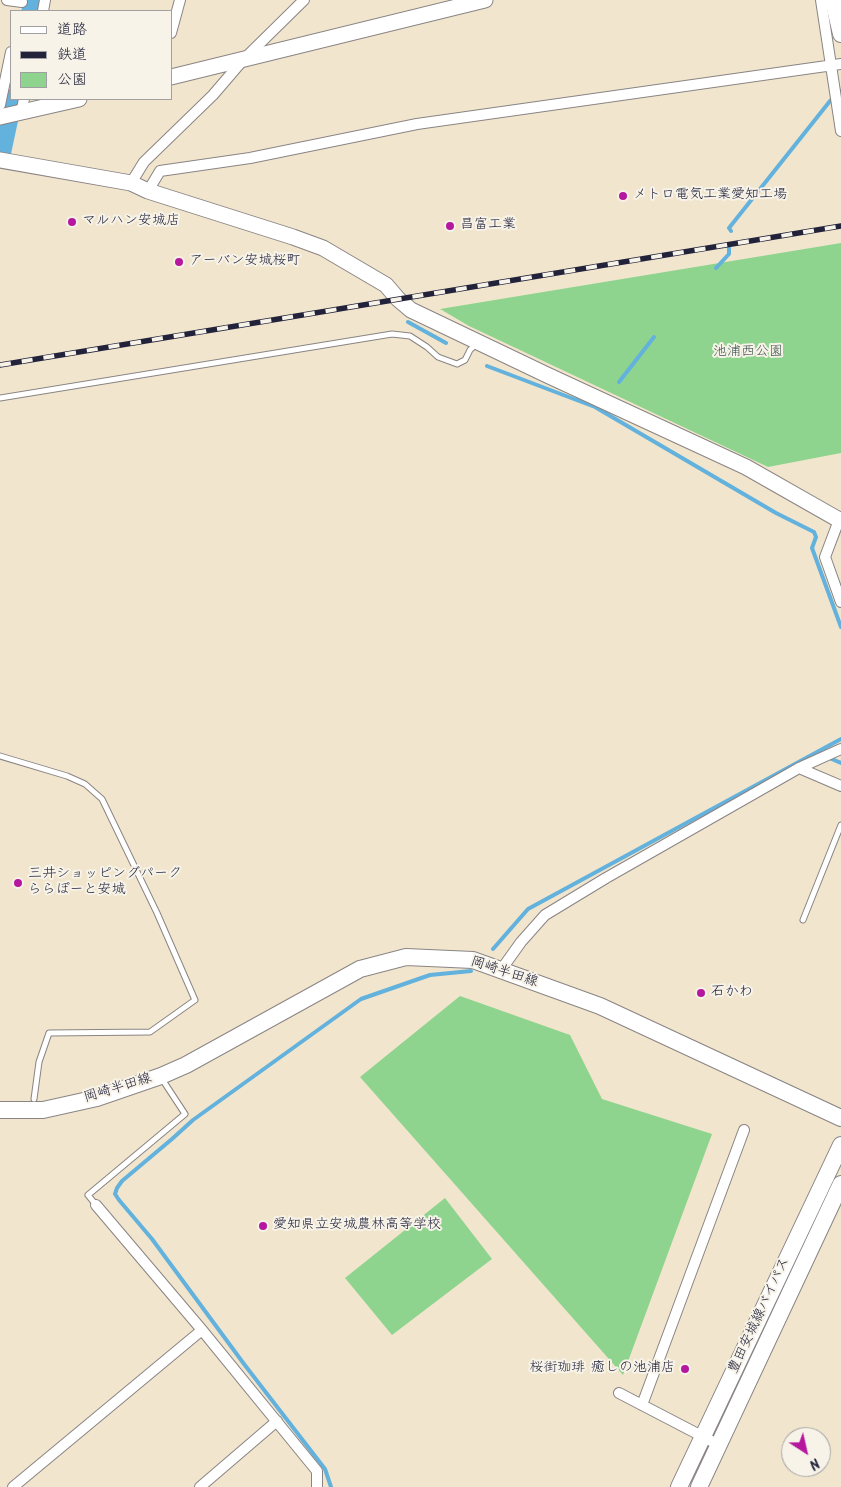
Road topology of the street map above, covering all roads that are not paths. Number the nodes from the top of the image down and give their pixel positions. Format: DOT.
graph roads {
  1 [pos="7,0"];
  2 [pos="180,0"];
  3 [pos="304,0"];
  4 [pos="485,0"];
  5 [pos="821,0"];
  6 [pos="833,0"];
  7 [pos="21,5"];
  8 [pos="172,29"];
  9 [pos="841,34"];
  10 [pos="10,57"];
  11 [pos="243,60"];
  12 [pos="836,65"];
  13 [pos="172,77"];
  14 [pos="74,100"];
  15 [pos="0,105"];
  16 [pos="12,112"];
  17 [pos="841,130"];
  18 [pos="3,161"];
  19 [pos="131,183"];
  20 [pos="148,190"];
  21 [pos="478,342"];
  22 [pos="0,398"];
  23 [pos="840,520"];
  24 [pos="841,602"];
  25 [pos="841,749"];
  26 [pos="0,756"];
  27 [pos="800,768"];
  28 [pos="841,786"];
  29 [pos="841,825"];
  30 [pos="803,920"];
  31 [pos="502,970"];
  32 [pos="161,1076"];
  33 [pos="0,1099"];
  34 [pos="34,1099"];
  35 [pos="53,1106"];
  36 [pos="0,1110"];
  37 [pos="841,1118"];
  38 [pos="744,1130"];
  39 [pos="841,1145"];
  40 [pos="841,1184"];
  41 [pos="96,1206"];
  42 [pos="202,1330"];
  43 [pos="619,1393"];
  44 [pos="642,1405"];
  45 [pos="277,1421"];
  46 [pos="702,1436"];
  47 [pos="719,1445"];
  48 [pos="13,1487"];
  49 [pos="200,1487"];
  50 [pos="316,1487"];
  51 [pos="679,1487"];
  52 [pos="699,1487"];
  1 -- 7 [label="street"];
  2 -- 8 [label="street"];
  3 -- 11 [label="street"];
  4 -- 11 [label="street"];
  5 -- 12 [label="street"];
  6 -- 9 [label="main road"];
  10 -- 15 [label="street"];
  11 -- 13 [label="street"];
  11 -- 19 [label="street"];
  12 -- 17 [label="street"];
  12 -- 20 [label="street"];
  14 -- 16 [label="street"];
  18 -- 19 [label="street"];
  19 -- 20 [label="street"];
  20 -- 21 [label="street"];
  21 -- 22 [label="lane"];
  21 -- 23 [label="street"];
  23 -- 24 [label="street"];
  25 -- 27 [label="street"];
  26 -- 34 [label="lane"];
  27 -- 28 [label="street"];
  27 -- 31 [label="street"];
  29 -- 30 [label="lane"];
  31 -- 32 [label="main road, 岡崎半田線"];
  31 -- 37 [label="main road, 岡崎半田線"];
  32 -- 35 [label="main road, 岡崎半田線"];
  32 -- 41 [label="lane"];
  33 -- 34 [label="main road"];
  34 -- 35 [label="main road"];
  35 -- 36 [label="main road, 岡崎半田線"];
  38 -- 44 [label="street"];
  39 -- 46 [label="main road, 豊田安城線バイパス"];
  40 -- 47 [label="main road, 豊田安城線バイパス"];
  41 -- 42 [label="street"];
  42 -- 45 [label="street"];
  42 -- 48 [label="street"];
  43 -- 44 [label="street"];
  44 -- 46 [label="street"];
  45 -- 49 [label="street"];
  45 -- 50 [label="street"];
  46 -- 47 [label="street"];
  46 -- 51 [label="main road, 豊田安城線バイパス"];
  47 -- 52 [label="main road, 豊田安城線バイパス"];
}
